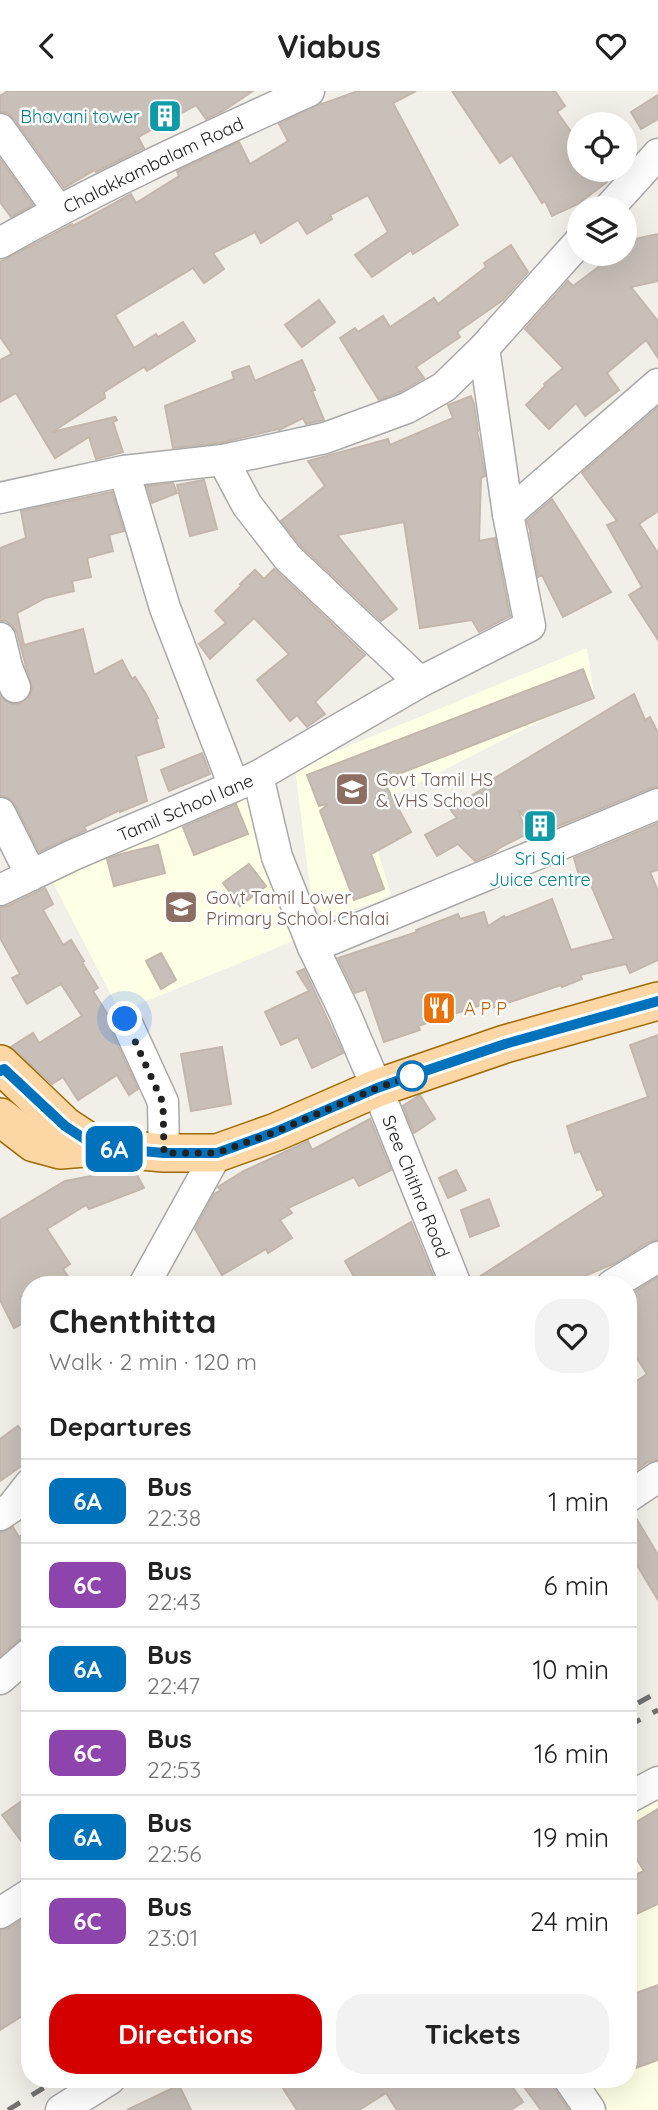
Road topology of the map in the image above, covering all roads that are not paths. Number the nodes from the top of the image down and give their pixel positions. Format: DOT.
graph roads {
  1 [pos="309,91"];
  2 [pos="0,129"];
  3 [pos="658,154"];
  4 [pos="621,196"];
  5 [pos="58,210"];
  6 [pos="0,243"];
  7 [pos="567,255"];
  8 [pos="484,348"];
  9 [pos="658,384"];
  10 [pos="223,460"];
  11 [pos="124,471"];
  12 [pos="0,498"];
  13 [pos="508,514"];
  14 [pos="0,638"];
  15 [pos="420,682"];
  16 [pos="15,687"];
  17 [pos="246,781"];
  18 [pos="658,804"];
  19 [pos="0,813"];
  20 [pos="31,875"];
  21 [pos="0,890"];
  22 [pos="313,947"];
  23 [pos="658,1001"];
  24 [pos="125,1019"];
  25 [pos="1,1068"];
  26 [pos="377,1088"];
  27 [pos="0,1117"];
  28 [pos="17,1142"];
  29 [pos="97,1147"];
  30 [pos="164,1153"];
  31 [pos="217,1153"];
  32 [pos="658,1258"];
  33 [pos="149,1276"];
  34 [pos="452,1276"];
  35 [pos="627,1276"];
  36 [pos="658,1477"];
  37 [pos="637,1491"];
  38 [pos="21,1496"];
  39 [pos="0,1515"];
  40 [pos="21,1661"];
  41 [pos="0,1679"];
  42 [pos="658,1782"];
  43 [pos="637,1793"];
  44 [pos="21,1900"];
  45 [pos="0,1913"];
  46 [pos="96,2088"];
  47 [pos="575,2088"];
  48 [pos="61,2110"];
  49 [pos="590,2110"];
  1 -- 5 [label="street, Chalakkambalam Road"];
  2 -- 5 [label="street"];
  3 -- 4 [label="street"];
  5 -- 6 [label="street, Chalakkambalam Road"];
  7 -- 8 [label="street"];
  8 -- 10 [label="street"];
  8 -- 13 [label="street"];
  9 -- 13 [label="street"];
  10 -- 11 [label="street"];
  10 -- 15 [label="street"];
  11 -- 12 [label="street"];
  11 -- 17 [label="street"];
  13 -- 15 [label="street"];
  14 -- 16 [label="street"];
  15 -- 17 [label="street"];
  17 -- 20 [label="street, Tamil School lane"];
  17 -- 22 [label="street, Tamil School lane"];
  18 -- 22 [label="street"];
  19 -- 20 [label="street"];
  20 -- 21 [label="street, Tamil School lane"];
  22 -- 26 [label="street, Tamil School lane"];
  23 -- 26 [label="main road"];
  24 -- 30 [label="street"];
  25 -- 29 [label="main road"];
  26 -- 31 [label="main road"];
  26 -- 34 [label="street, Sree Chithra Road"];
  27 -- 28 [label="main road"];
  28 -- 29 [label="main road"];
  29 -- 30 [label="main road"];
  30 -- 31 [label="main road"];
  31 -- 33 [label="street"];
  32 -- 35 [label="street"];
  36 -- 37 [label="street"];
  38 -- 39 [label="street"];
  40 -- 41 [label="street"];
  42 -- 43 [label="street"];
  44 -- 45 [label="street"];
  46 -- 48 [label="street"];
  47 -- 49 [label="street"];
}
